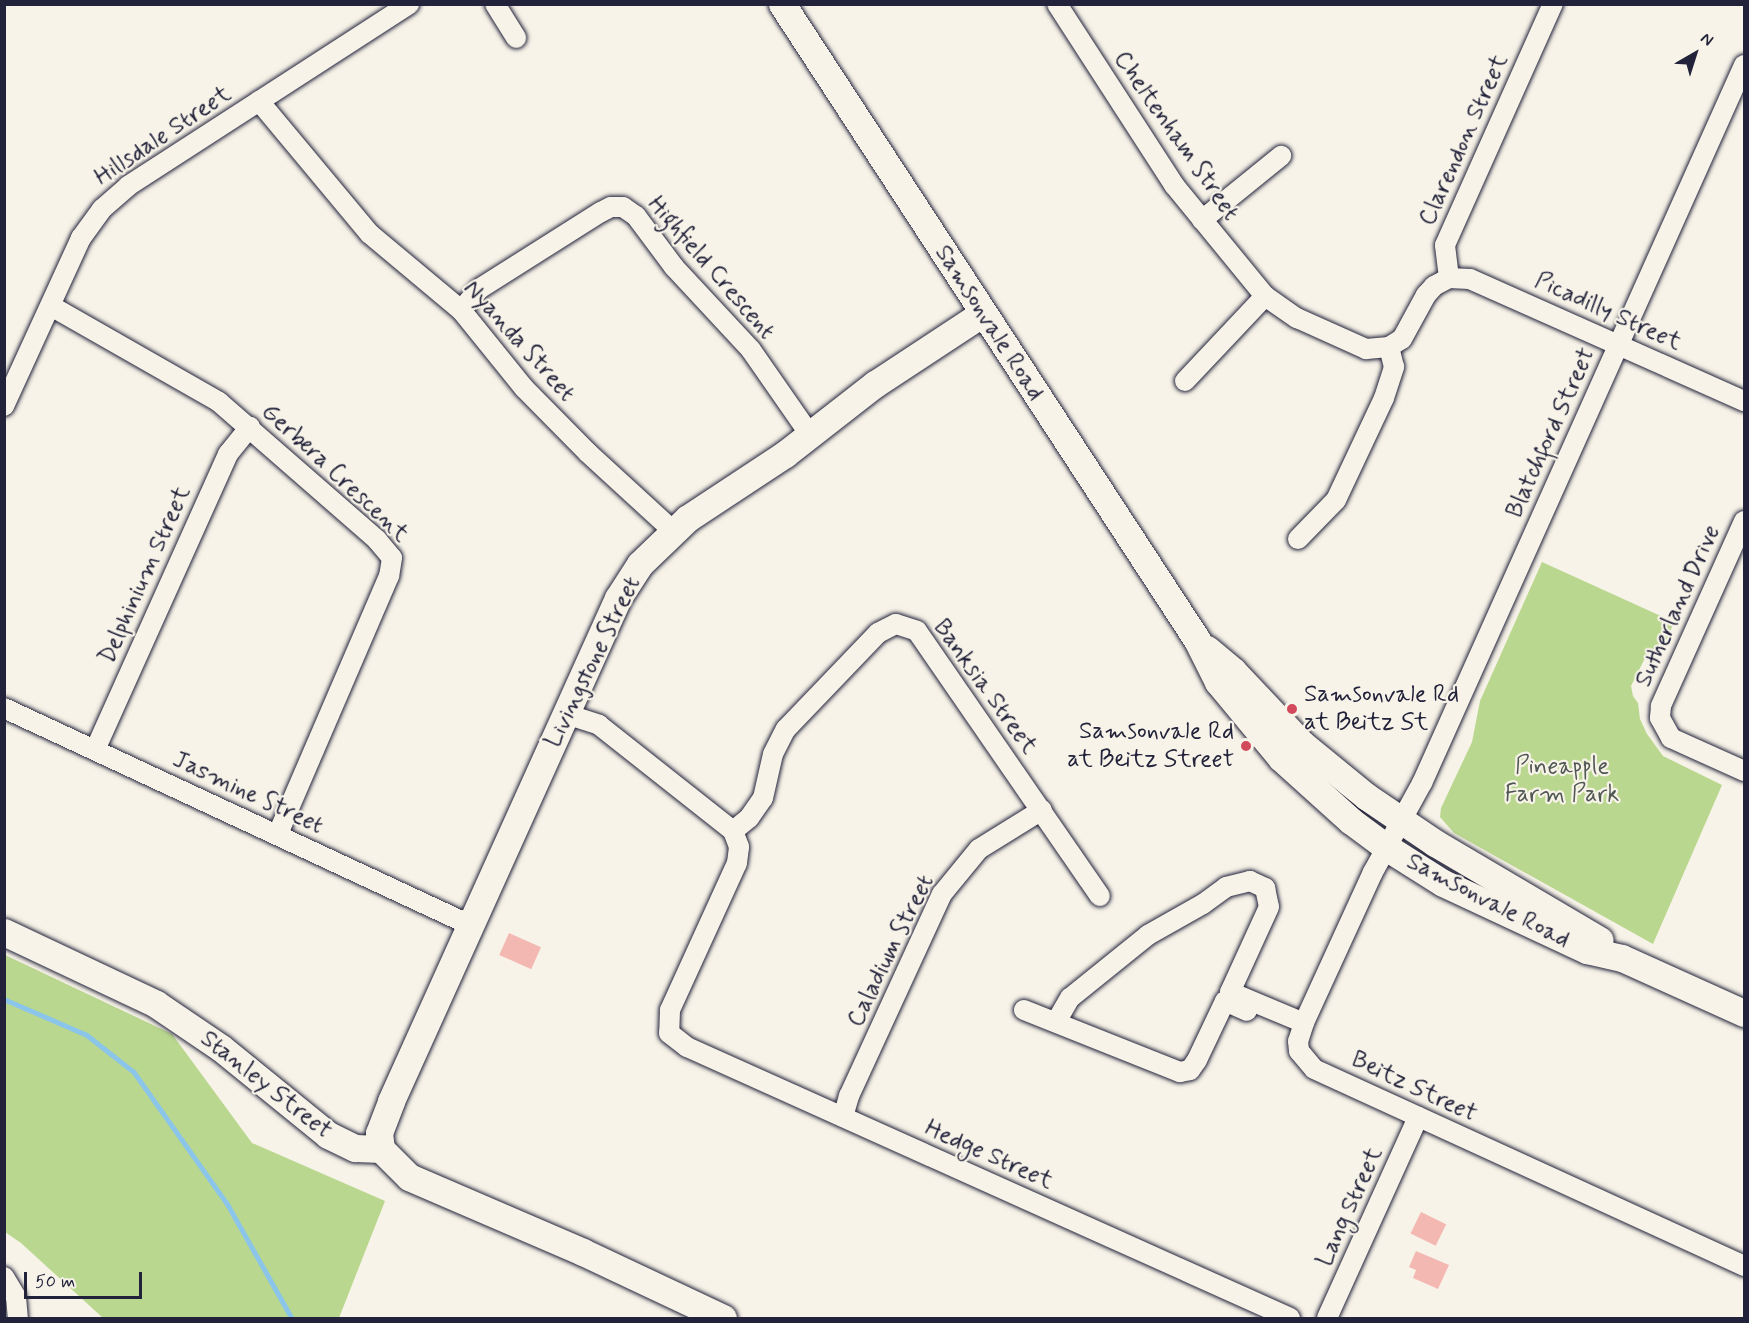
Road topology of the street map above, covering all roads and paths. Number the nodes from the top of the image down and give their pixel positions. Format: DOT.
graph roads {
  1 [pos="409,4"];
  2 [pos="495,4"];
  3 [pos="782,4"];
  4 [pos="1057,4"];
  5 [pos="1552,4"];
  6 [pos="516,38"];
  7 [pos="1744,65"];
  8 [pos="259,101"];
  9 [pos="1281,156"];
  10 [pos="1202,220"];
  11 [pos="1449,278"];
  12 [pos="1264,296"];
  13 [pos="51,306"];
  14 [pos="461,310"];
  15 [pos="983,313"];
  16 [pos="1618,345"];
  17 [pos="1389,347"];
  18 [pos="1185,381"];
  19 [pos="1744,401"];
  20 [pos="4,406"];
  21 [pos="250,427"];
  22 [pos="810,435"];
  23 [pos="1744,521"];
  24 [pos="673,531"];
  25 [pos="1299,539"];
  26 [pos="1197,640"];
  27 [pos="4,708"];
  28 [pos="566,714"];
  29 [pos="95,750"];
  30 [pos="1744,771"];
  31 [pos="1042,810"];
  32 [pos="1402,822"];
  33 [pos="733,831"];
  34 [pos="278,834"];
  35 [pos="1386,847"];
  36 [pos="1100,896"];
  37 [pos="470,925"];
  38 [pos="4,932"];
  39 [pos="1622,958"];
  40 [pos="1024,1010"];
  41 [pos="1744,1013"];
  42 [pos="1056,1022"];
  43 [pos="1302,1028"];
  44 [pos="843,1117"];
  45 [pos="1418,1117"];
  46 [pos="381,1149"];
  47 [pos="1744,1266"];
  48 [pos="4,1277"];
  49 [pos="18,1318"];
  50 [pos="723,1318"];
  51 [pos="1290,1318"];
  52 [pos="1327,1318"];
  1 -- 8 [label="street, Hillsdale Street"];
  2 -- 6 [label="street"];
  3 -- 15 [label="main road, Samsonvale Road"];
  4 -- 10 [label="street, Cheltenham Street"];
  5 -- 11 [label="street, Clarendon Street"];
  7 -- 16 [label="street, Blatchford Street"];
  8 -- 13 [label="street, Hillsdale Street"];
  8 -- 14 [label="street, Nyanda Street"];
  9 -- 10 [label="street"];
  10 -- 12 [label="street, Cheltenham Street"];
  11 -- 16 [label="street, Picadilly Street"];
  11 -- 17 [label="street"];
  12 -- 17 [label="street, Cheltenham Street"];
  12 -- 18 [label="street"];
  13 -- 20 [label="street, Hillsdale Street"];
  13 -- 21 [label="street, Gerbera Crescent"];
  14 -- 22 [label="street, Highfield Crescent"];
  14 -- 24 [label="street, Nyanda Street"];
  15 -- 22 [label="main road, Livingstone Street"];
  15 -- 26 [label="main road, Samsonvale Road"];
  16 -- 19 [label="street, Picadilly Street"];
  16 -- 32 [label="street, Blatchford Street"];
  17 -- 25 [label="street"];
  21 -- 29 [label="street, Delphinium Street"];
  21 -- 34 [label="street, Gerbera Crescent"];
  22 -- 24 [label="main road, Livingstone Street"];
  23 -- 30 [label="street, Sutherland Drive"];
  24 -- 28 [label="main road, Livingstone Street"];
  26 -- 32 [label="main road, Samsonvale Road"];
  26 -- 35 [label="main road, Samsonvale Road"];
  27 -- 29 [label="street, Jasmine Street"];
  28 -- 33 [label="street"];
  28 -- 37 [label="main road, Livingstone Street"];
  29 -- 34 [label="street, Jasmine Street"];
  31 -- 33 [label="street, Banksia Street"];
  31 -- 36 [label="street, Banksia Street"];
  31 -- 44 [label="street, Caladium Street"];
  32 -- 35 [label="street"];
  32 -- 39 [label="main road, Samsonvale Road"];
  33 -- 44 [label="street, Hedge Street"];
  34 -- 37 [label="street, Jasmine Street"];
  35 -- 39 [label="main road, Samsonvale Road"];
  35 -- 43 [label="street"];
  37 -- 46 [label="main road, Livingstone Street"];
  38 -- 46 [label="main road, Stanley Street"];
  39 -- 41 [label="main road, Samsonvale Road"];
  40 -- 42 [label="street"];
  42 -- 43 [label="street"];
  42 -- 43 [label="street"];
  43 -- 45 [label="street, Beitz Street"];
  44 -- 51 [label="street, Hedge Street"];
  45 -- 47 [label="street, Beitz Street"];
  45 -- 52 [label="street, Lang Street"];
  46 -- 50 [label="main road"];
  48 -- 49 [label="street"];
}
